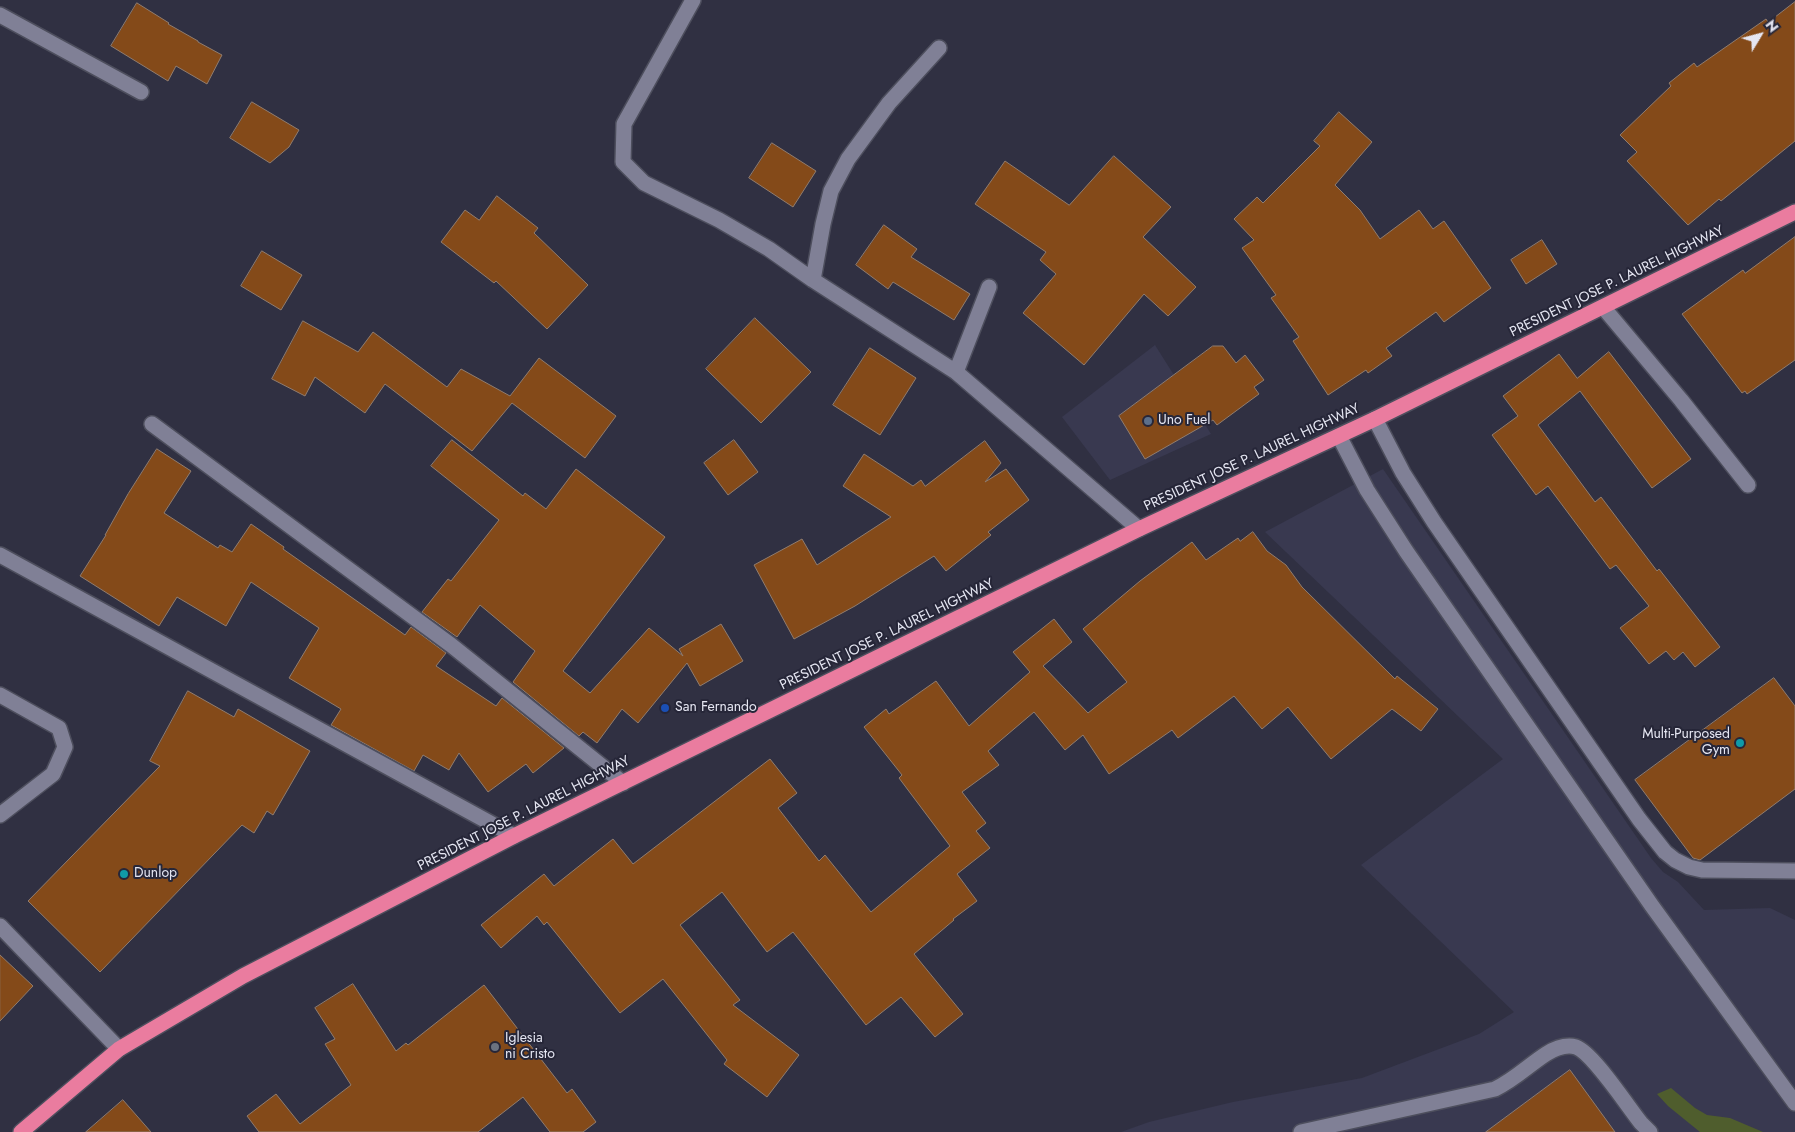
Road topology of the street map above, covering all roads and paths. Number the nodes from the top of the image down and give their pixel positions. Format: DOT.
graph roads {
  1 [pos="694,0"];
  2 [pos="1,18"];
  3 [pos="939,48"];
  4 [pos="141,92"];
  5 [pos="1795,212"];
  6 [pos="813,280"];
  7 [pos="989,287"];
  8 [pos="1603,307"];
  9 [pos="956,372"];
  10 [pos="1375,419"];
  11 [pos="152,424"];
  12 [pos="1339,436"];
  13 [pos="1748,485"];
  14 [pos="1139,529"];
  15 [pos="0,555"];
  16 [pos="0,695"];
  17 [pos="623,783"];
  18 [pos="0,815"];
  19 [pos="514,836"];
  20 [pos="1795,871"];
  21 [pos="0,926"];
  22 [pos="119,1049"];
  23 [pos="1795,1103"];
  24 [pos="21,1132"];
  25 [pos="1301,1132"];
  26 [pos="1650,1132"];
  1 -- 6 [label="street"];
  2 -- 4 [label="street"];
  3 -- 6 [label="street"];
  5 -- 8 [label="highway, PRESIDENT JOSE P. LAUREL HIGHWAY"];
  6 -- 9 [label="street"];
  7 -- 9 [label="street"];
  8 -- 10 [label="highway, PRESIDENT JOSE P. LAUREL HIGHWAY"];
  8 -- 13 [label="street"];
  9 -- 14 [label="street"];
  10 -- 12 [label="highway, PRESIDENT JOSE P. LAUREL HIGHWAY"];
  10 -- 20 [label="street"];
  11 -- 17 [label="street"];
  12 -- 14 [label="highway, PRESIDENT JOSE P. LAUREL HIGHWAY"];
  12 -- 23 [label="street"];
  14 -- 17 [label="highway, PRESIDENT JOSE P. LAUREL HIGHWAY"];
  15 -- 19 [label="street"];
  16 -- 18 [label="street"];
  17 -- 19 [label="highway, PRESIDENT JOSE P. LAUREL HIGHWAY"];
  19 -- 22 [label="highway, PRESIDENT JOSE P. LAUREL HIGHWAY"];
  21 -- 22 [label="street"];
  22 -- 24 [label="highway, PRESIDENT JOSE P. LAUREL HIGHWAY"];
  25 -- 26 [label="street"];
}
